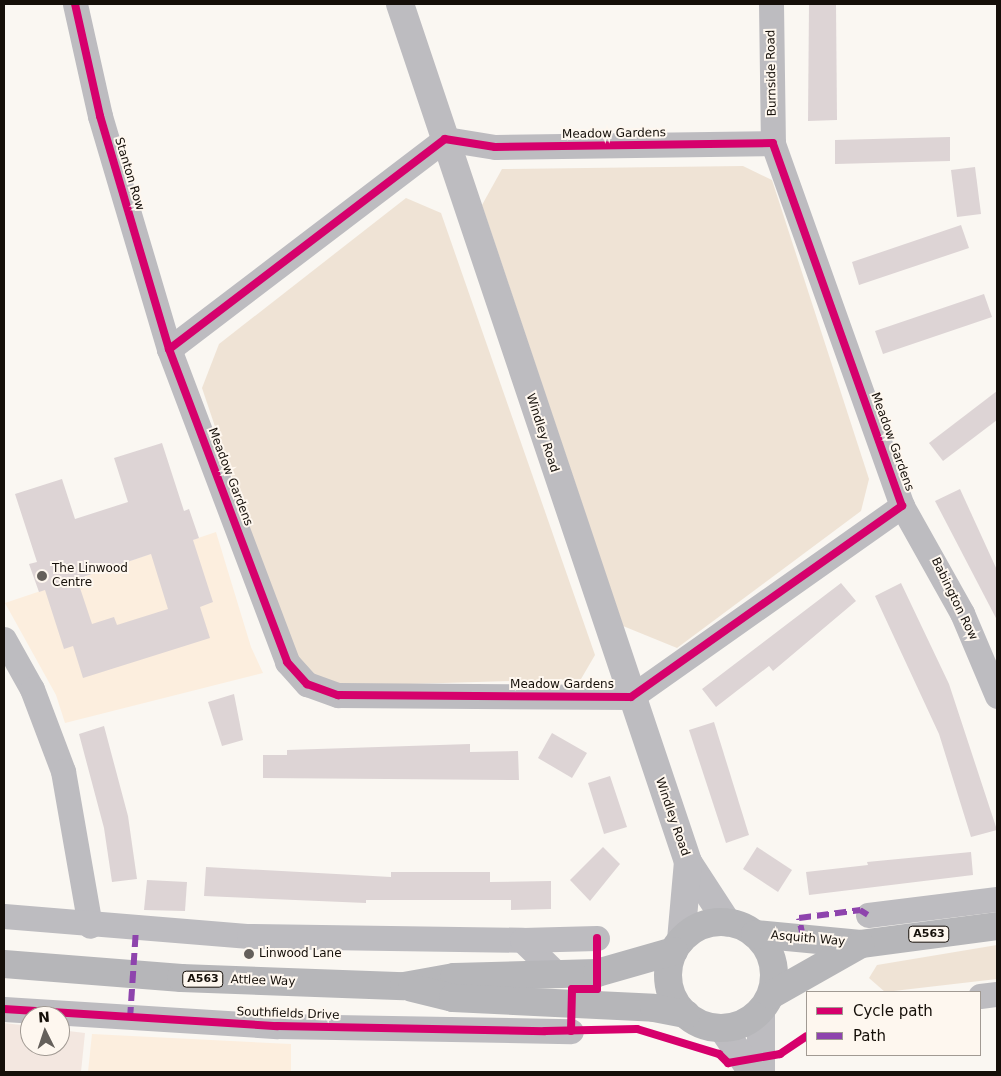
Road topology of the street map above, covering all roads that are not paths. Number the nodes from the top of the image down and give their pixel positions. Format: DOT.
graph roads {
  1 [pos="75,4"];
  2 [pos="400,4"];
  3 [pos="772,4"];
  4 [pos="445,139"];
  5 [pos="773,143"];
  6 [pos="169,349"];
  7 [pos="902,506"];
  8 [pos="4,638"];
  9 [pos="997,696"];
  10 [pos="631,697"];
  11 [pos="688,862"];
  12 [pos="997,899"];
  13 [pos="868,915"];
  14 [pos="4,916"];
  15 [pos="727,922"];
  16 [pos="90,926"];
  17 [pos="997,926"];
  18 [pos="756,934"];
  19 [pos="597,938"];
  20 [pos="522,940"];
  21 [pos="861,944"];
  22 [pos="678,946"];
  23 [pos="4,964"];
  24 [pos="557,974"];
  25 [pos="404,986"];
  26 [pos="997,994"];
  27 [pos="981,996"];
  28 [pos="548,1002"];
  29 [pos="766,1003"];
  30 [pos="4,1009"];
  31 [pos="686,1014"];
  32 [pos="519,1028"];
  33 [pos="722,1028"];
  34 [pos="571,1031"];
  35 [pos="752,1072"];
  36 [pos="761,1072"];
  1 -- 6 [label="street, Stanton Row"];
  2 -- 4 [label="street, Windley Road"];
  3 -- 5 [label="street, Burnside Road"];
  4 -- 5 [label="street, Meadow Gardens"];
  4 -- 6 [label="street"];
  4 -- 10 [label="street, Windley Road"];
  5 -- 7 [label="street, Meadow Gardens"];
  6 -- 10 [label="street, Meadow Gardens"];
  7 -- 9 [label="street, Babington Row"];
  7 -- 10 [label="street, Meadow Gardens"];
  8 -- 16 [label="street"];
  10 -- 11 [label="street, Windley Road"];
  11 -- 15 [label="street, Windley Road"];
  11 -- 22 [label="street, Windley Road"];
  12 -- 13 [label="street"];
  14 -- 16 [label="street"];
  15 -- 18 [label="highway"];
  15 -- 22 [label="highway"];
  16 -- 20 [label="street"];
  17 -- 21 [label="highway, Asquith Way / A563"];
  18 -- 21 [label="highway, Asquith Way / A563"];
  18 -- 29 [label="highway"];
  19 -- 20 [label="street"];
  20 -- 24 [label="street"];
  21 -- 29 [label="highway, Asquith Way / A563"];
  22 -- 24 [label="highway, Attlee Way / A563"];
  22 -- 31 [label="highway"];
  23 -- 25 [label="highway, Attlee Way / A563"];
  24 -- 25 [label="highway, Attlee Way / A563"];
  25 -- 28 [label="highway, Attlee Way / A563"];
  26 -- 27 [label="street"];
  28 -- 31 [label="highway, Attlee Way / A563"];
  28 -- 32 [label="street"];
  29 -- 33 [label="highway"];
  29 -- 36 [label="street"];
  30 -- 32 [label="street, Southfields Drive"];
  31 -- 33 [label="highway"];
  32 -- 34 [label="street, Southfields Drive"];
  33 -- 35 [label="street"];
}
